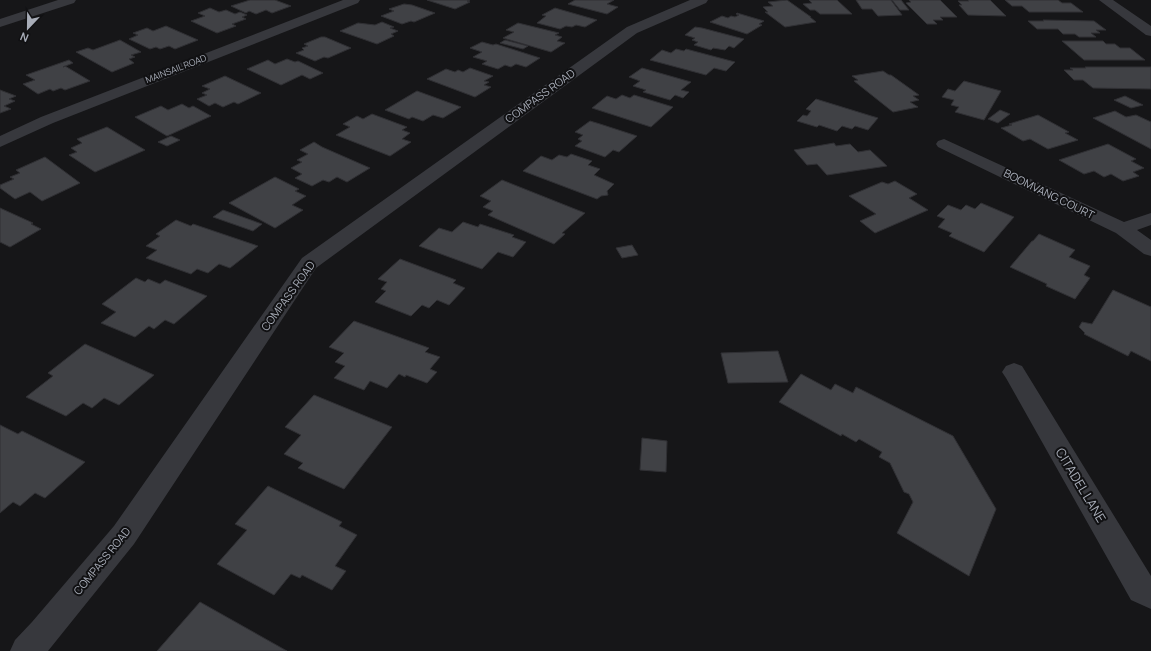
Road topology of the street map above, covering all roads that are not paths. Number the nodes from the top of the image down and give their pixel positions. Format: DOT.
graph roads {
  1 [pos="70,0"];
  2 [pos="354,0"];
  3 [pos="1105,0"];
  4 [pos="690,1"];
  5 [pos="0,23"];
  6 [pos="1151,32"];
  7 [pos="0,142"];
  8 [pos="944,144"];
  9 [pos="1151,219"];
  10 [pos="1123,229"];
  11 [pos="1151,250"];
  12 [pos="1014,372"];
  13 [pos="1151,594"];
  14 [pos="26,651"];
  1 -- 5 [label="street"];
  2 -- 7 [label="street, MAINSAIL ROAD"];
  3 -- 6 [label="street"];
  4 -- 14 [label="street, COMPASS ROAD"];
  8 -- 10 [label="street, BOOMVANG COURT"];
  9 -- 10 [label="street"];
  10 -- 11 [label="street, BOOMVANG COURT"];
  12 -- 13 [label="street, CITADEL LANE"];
}
